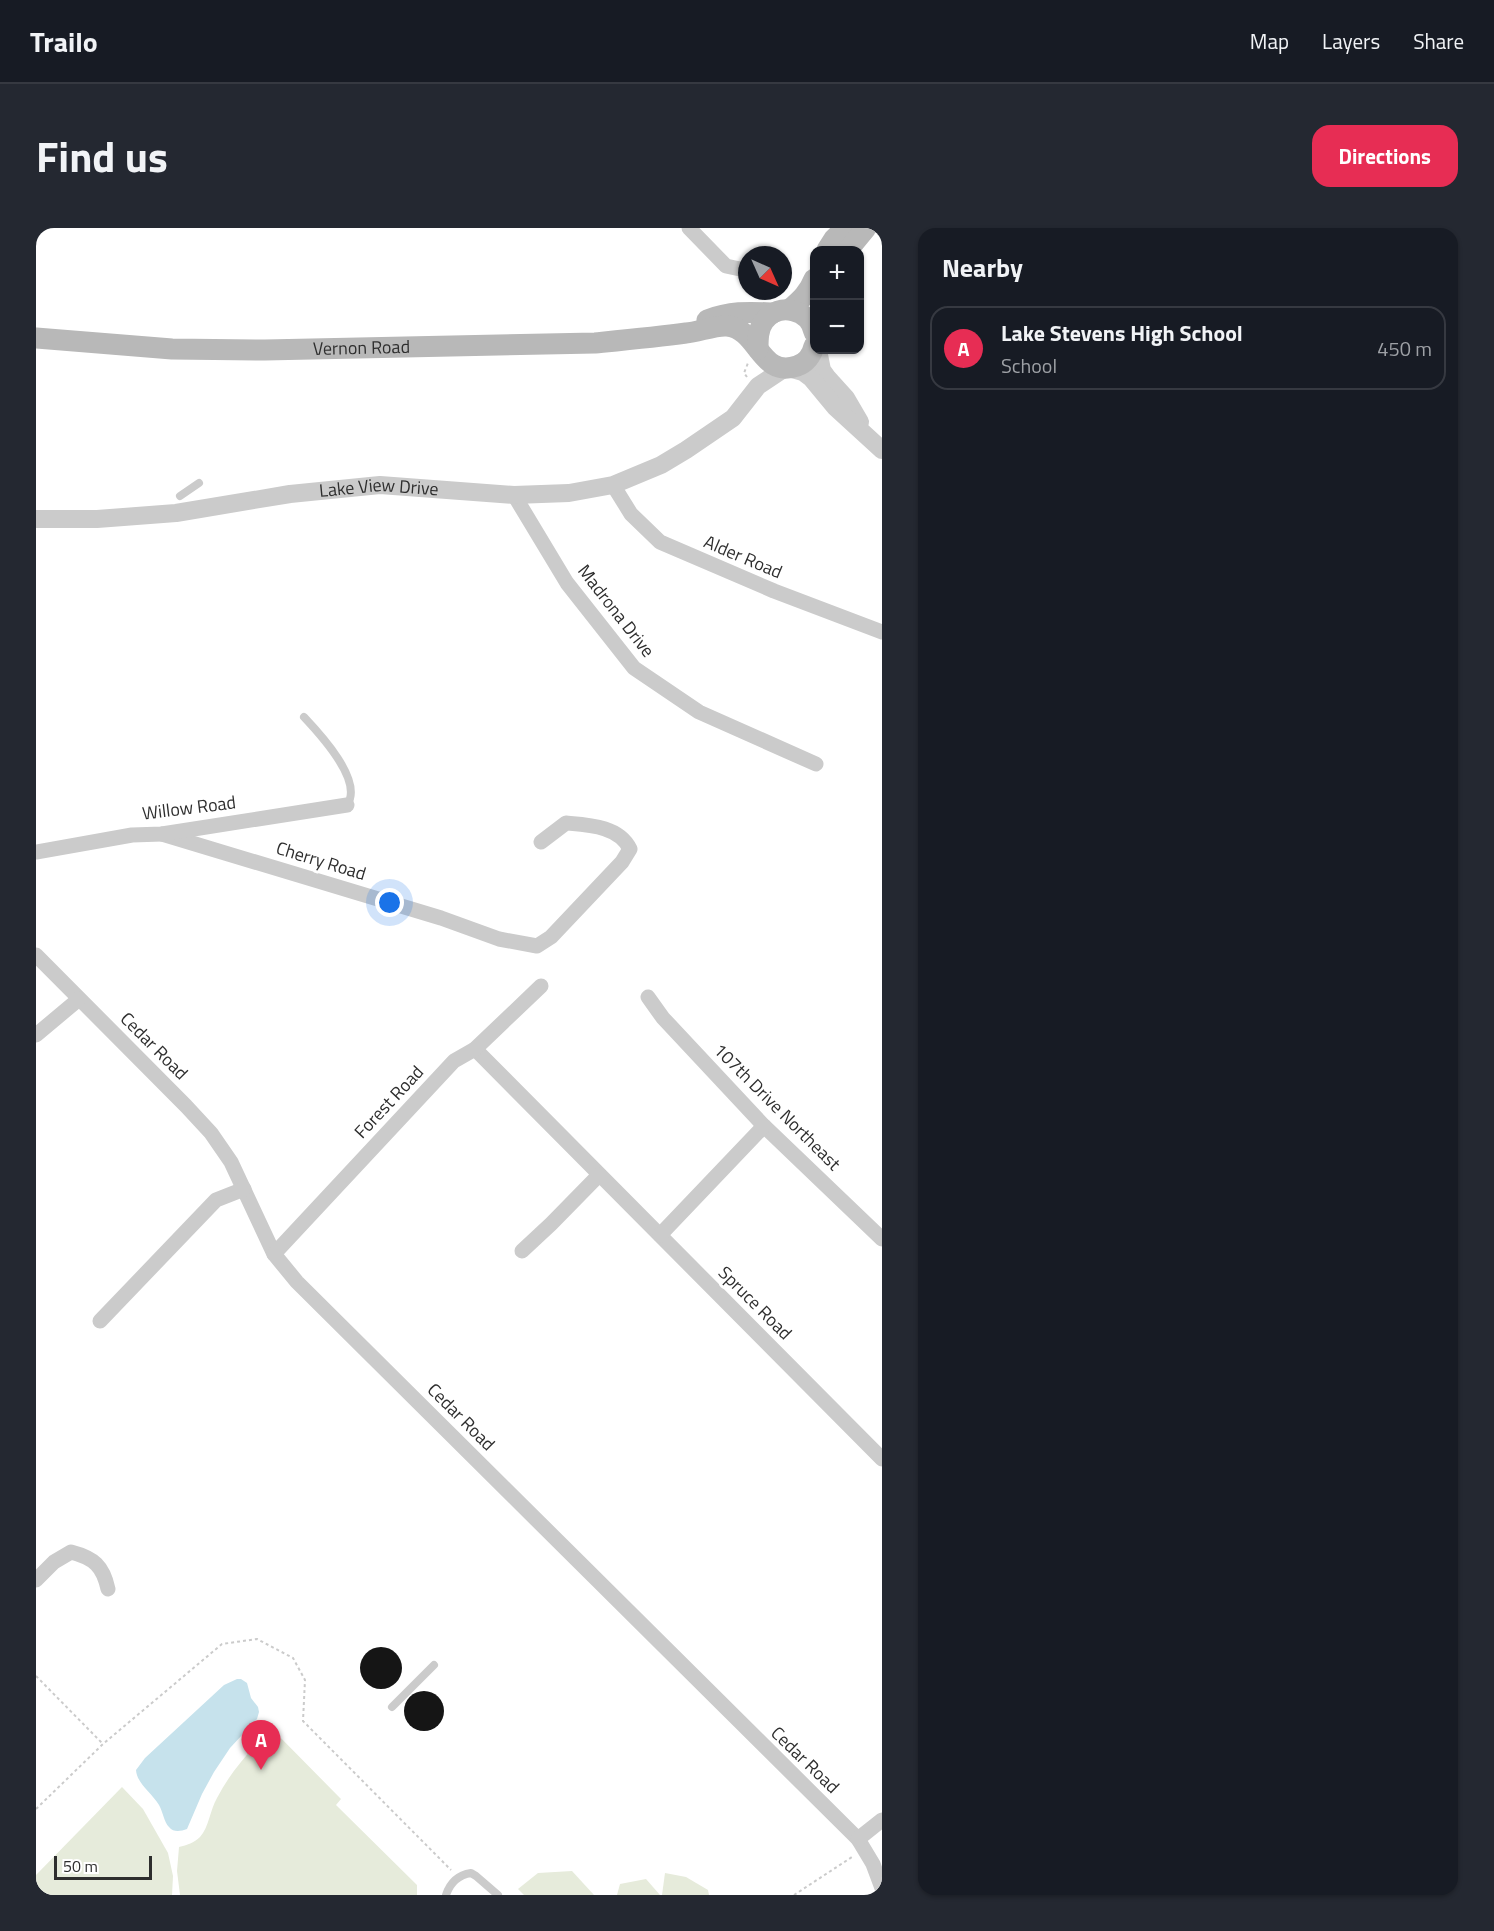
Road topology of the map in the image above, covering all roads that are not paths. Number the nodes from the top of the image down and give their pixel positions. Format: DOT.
graph roads {
  1 [pos="689,228"];
  2 [pos="845,228"];
  3 [pos="866,228"];
  4 [pos="830,246"];
  5 [pos="851,246"];
  6 [pos="738,269"];
  7 [pos="810,289"];
  8 [pos="782,311"];
  9 [pos="810,322"];
  10 [pos="687,333"];
  11 [pos="36,338"];
  12 [pos="761,353"];
  13 [pos="812,354"];
  14 [pos="818,354"];
  15 [pos="787,368"];
  16 [pos="709,434"];
  17 [pos="876,445"];
  18 [pos="199,483"];
  19 [pos="613,485"];
  20 [pos="514,495"];
  21 [pos="180,496"];
  22 [pos="36,519"];
  23 [pos="882,632"];
  24 [pos="304,717"];
  25 [pos="816,764"];
  26 [pos="347,805"];
  27 [pos="162,834"];
  28 [pos="542,843"];
  29 [pos="36,852"];
  30 [pos="36,955"];
  31 [pos="541,986"];
  32 [pos="648,997"];
  33 [pos="79,999"];
  34 [pos="36,1035"];
  35 [pos="475,1049"];
  36 [pos="764,1126"];
  37 [pos="599,1175"];
  38 [pos="244,1189"];
  39 [pos="879,1229"];
  40 [pos="660,1234"];
  41 [pos="522,1251"];
  42 [pos="274,1254"];
  43 [pos="100,1321"];
  44 [pos="882,1459"];
  45 [pos="36,1580"];
  46 [pos="108,1589"];
  47 [pos="434,1665"];
  48 [pos="392,1707"];
  49 [pos="882,1821"];
  50 [pos="860,1846"];
  51 [pos="882,1888"];
  52 [pos="446,1895"];
  53 [pos="498,1895"];
  1 -- 6 [label="street"];
  2 -- 4 [label="main road"];
  3 -- 5 [label="main road"];
  7 -- 8 [label="main road"];
  8 -- 9 [label="main road"];
  8 -- 10 [label="main road, Vernon Road"];
  8 -- 12 [label="main road"];
  10 -- 11 [label="main road, Vernon Road"];
  10 -- 12 [label="main road, Vernon Road"];
  12 -- 15 [label="main road, Vernon Road"];
  12 -- 16 [label="street, Lake View Drive"];
  13 -- 15 [label="main road"];
  14 -- 17 [label="street"];
  15 -- 16 [label="street, Lake View Drive"];
  15 -- 17 [label="street"];
  16 -- 19 [label="street, Lake View Drive"];
  18 -- 21 [label="lane"];
  19 -- 20 [label="street, Lake View Drive"];
  19 -- 23 [label="street, Alder Road"];
  20 -- 22 [label="street, Lake View Drive"];
  20 -- 25 [label="street, Madrona Drive"];
  24 -- 26 [label="lane"];
  26 -- 27 [label="street, Willow Road"];
  27 -- 28 [label="street, Cherry Road"];
  27 -- 29 [label="street, Willow Road"];
  30 -- 33 [label="street, Cedar Road"];
  31 -- 35 [label="street, Forest Road"];
  32 -- 36 [label="street, 107th Drive Northeast"];
  33 -- 34 [label="street"];
  33 -- 38 [label="street, Cedar Road"];
  35 -- 37 [label="street, Spruce Road"];
  35 -- 42 [label="street, Forest Road"];
  36 -- 39 [label="street, 107th Drive Northeast"];
  36 -- 40 [label="street"];
  37 -- 40 [label="street, Spruce Road"];
  37 -- 41 [label="street"];
  38 -- 42 [label="street, Cedar Road"];
  38 -- 43 [label="street"];
  40 -- 44 [label="street, Spruce Road"];
  42 -- 50 [label="street, Cedar Road"];
  45 -- 46 [label="street"];
  47 -- 48 [label="lane"];
  49 -- 50 [label="street"];
  50 -- 51 [label="street, Cedar Road"];
  52 -- 53 [label="lane"];
}
